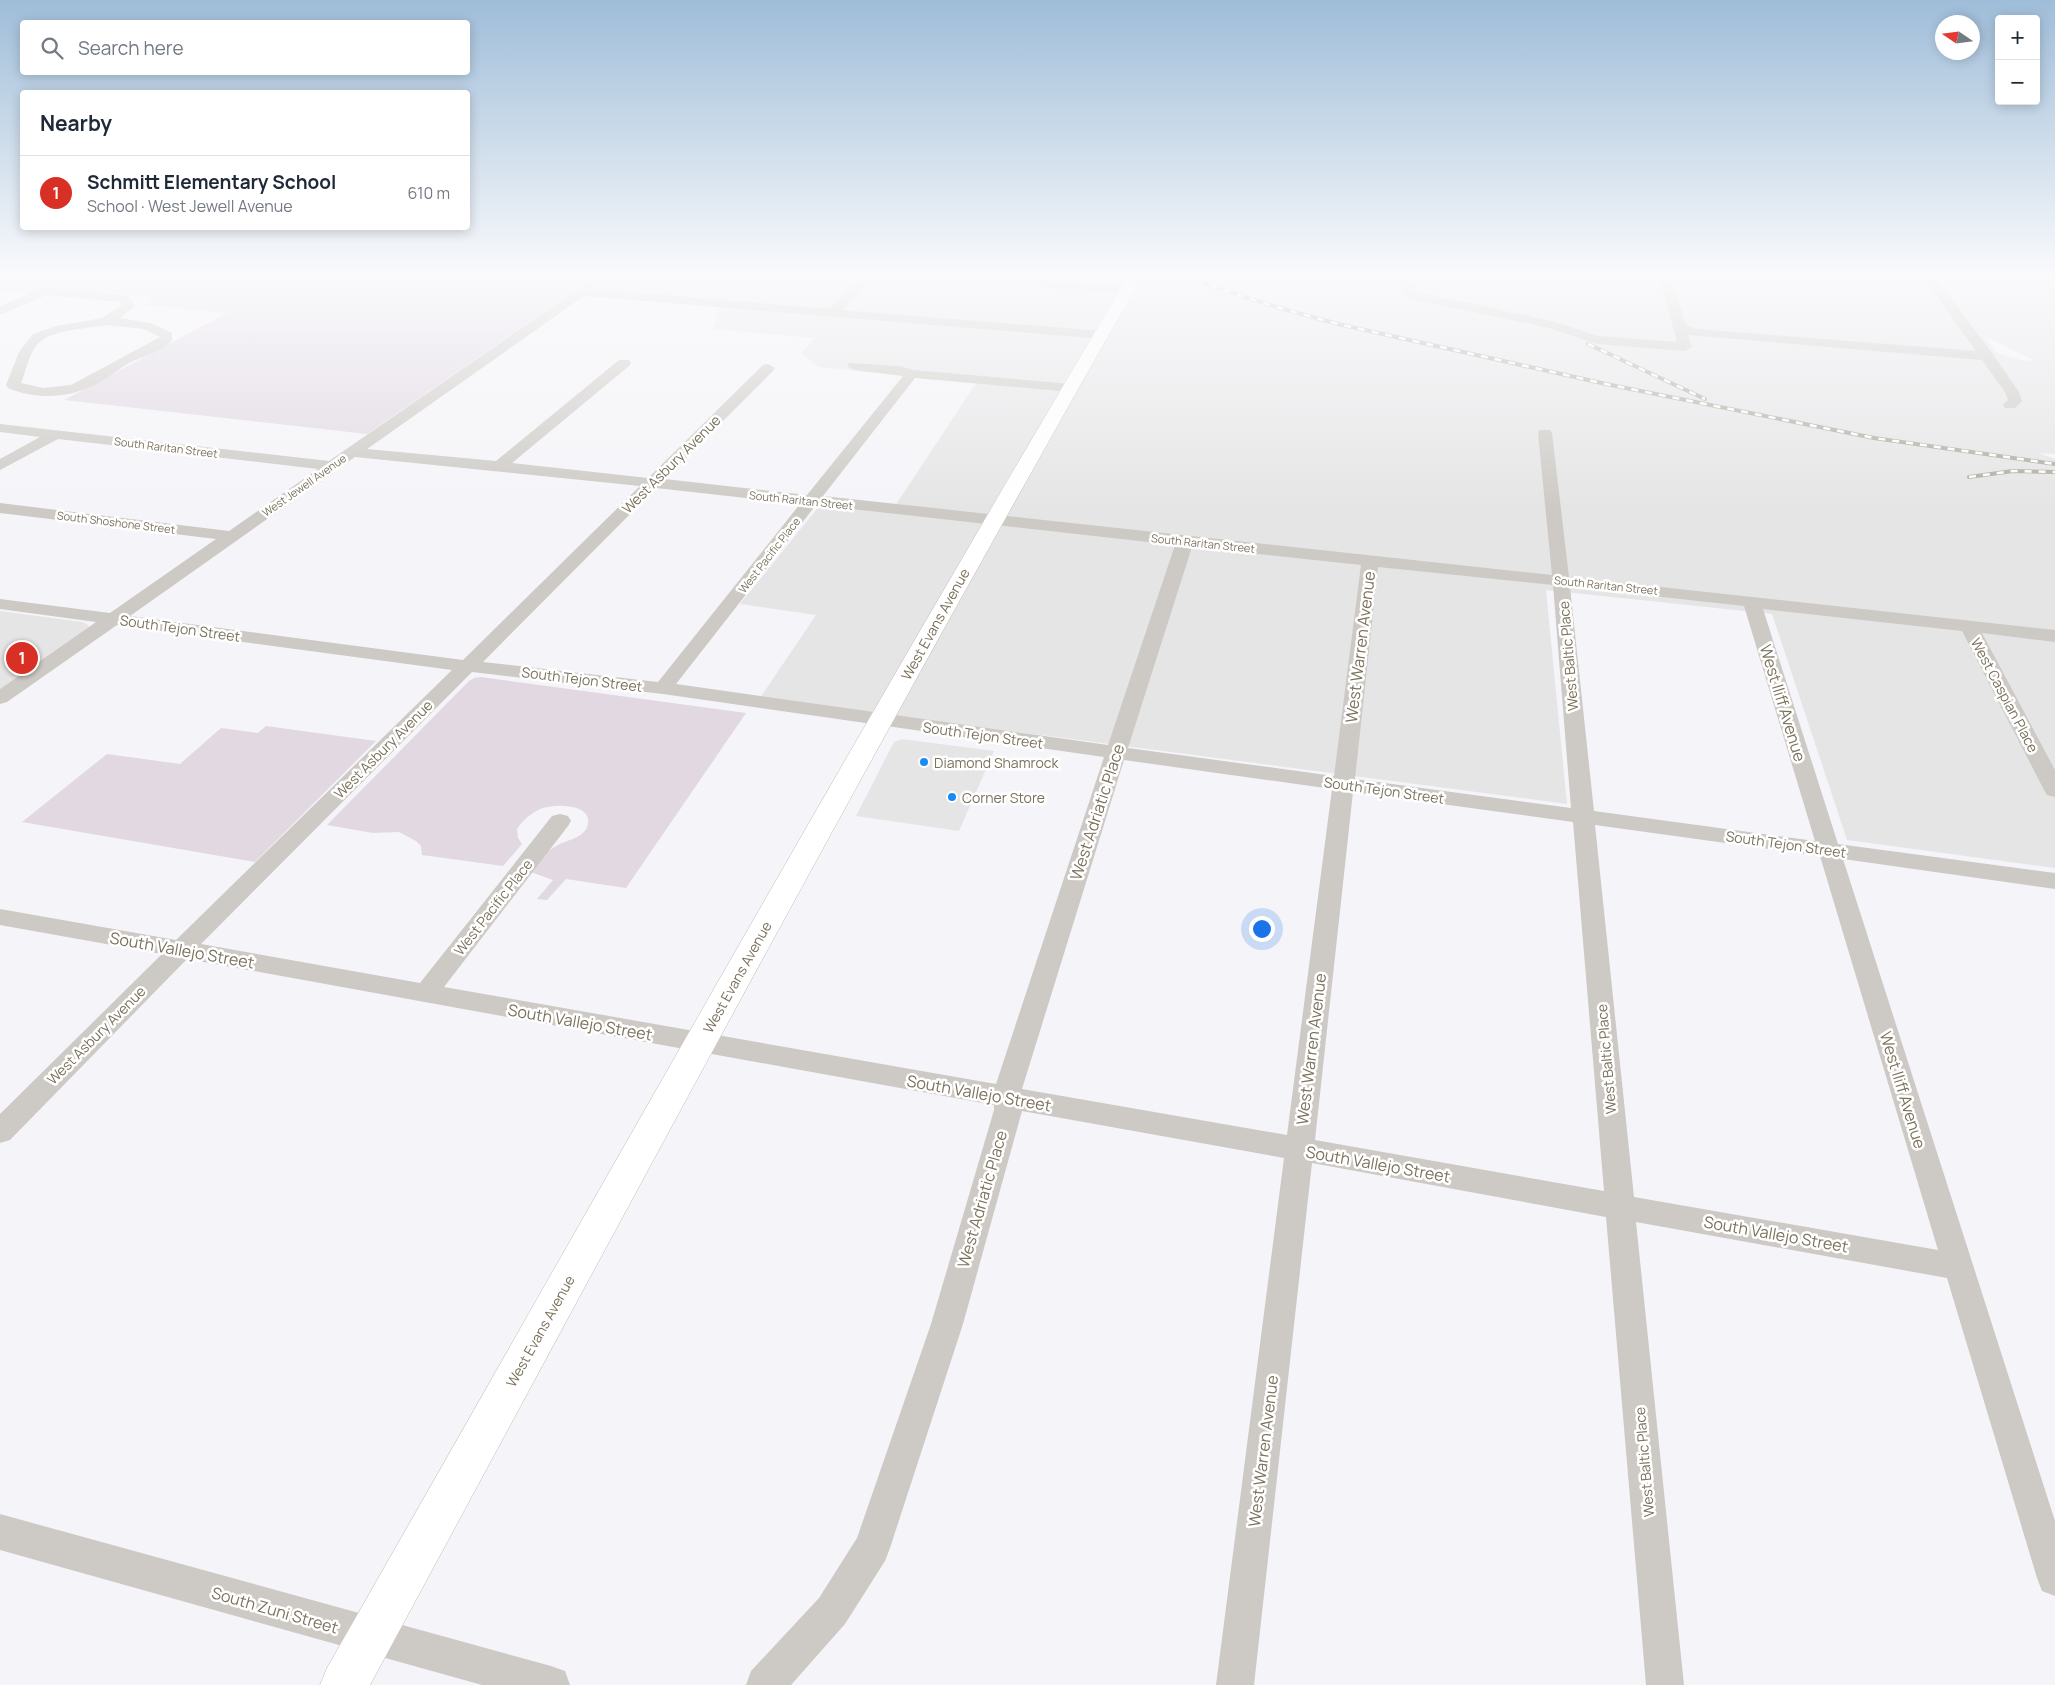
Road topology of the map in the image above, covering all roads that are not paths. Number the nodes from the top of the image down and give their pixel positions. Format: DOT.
graph roads {
  1 [pos="26,352"];
  2 [pos="144,352"];
  3 [pos="496,352"];
  4 [pos="1092,352"];
  5 [pos="1938,352"];
  6 [pos="1984,352"];
  7 [pos="1987,356"];
  8 [pos="624,363"];
  9 [pos="854,366"];
  10 [pos="768,368"];
  11 [pos="911,374"];
  12 [pos="1071,388"];
  13 [pos="2010,405"];
  14 [pos="0,428"];
  15 [pos="1545,433"];
  16 [pos="56,434"];
  17 [pos="351,452"];
  18 [pos="0,465"];
  19 [pos="332,466"];
  20 [pos="499,466"];
  21 [pos="652,483"];
  22 [pos="811,501"];
  23 [pos="0,508"];
  24 [pos="993,520"];
  25 [pos="231,536"];
  26 [pos="1185,541"];
  27 [pos="1370,561"];
  28 [pos="1561,581"];
  29 [pos="1752,602"];
  30 [pos="0,604"];
  31 [pos="113,619"];
  32 [pos="1969,627"];
  33 [pos="2055,636"];
  34 [pos="467,666"];
  35 [pos="663,688"];
  36 [pos="0,698"];
  37 [pos="881,721"];
  38 [pos="1116,753"];
  39 [pos="1343,784"];
  40 [pos="2055,790"];
  41 [pos="1583,817"];
  42 [pos="560,821"];
  43 [pos="1829,850"];
  44 [pos="2055,881"];
  45 [pos="0,917"];
  46 [pos="181,950"];
  47 [pos="425,994"];
  48 [pos="700,1043"];
  49 [pos="1007,1098"];
  50 [pos="0,1132"];
  51 [pos="1299,1150"];
  52 [pos="1620,1207"];
  53 [pos="1958,1267"];
  54 [pos="0,1532"];
  55 [pos="2055,1578"];
  56 [pos="371,1636"];
  57 [pos="344,1685"];
  58 [pos="551,1685"];
  59 [pos="765,1685"];
  60 [pos="1235,1685"];
  61 [pos="1665,1685"];
  1 -- 2 [label="street"];
  3 -- 17 [label="street, West Jewell Avenue"];
  4 -- 12 [label="main road, West Evans Avenue"];
  5 -- 7 [label="street"];
  6 -- 7 [label="street"];
  7 -- 13 [label="street"];
  8 -- 20 [label="street"];
  9 -- 11 [label="street"];
  10 -- 21 [label="street, West Asbury Avenue"];
  11 -- 12 [label="street"];
  11 -- 22 [label="street, West Pacific Place"];
  12 -- 24 [label="main road, West Evans Avenue"];
  14 -- 16 [label="street, South Raritan Street"];
  15 -- 28 [label="street, West Baltic Place"];
  16 -- 18 [label="street"];
  16 -- 19 [label="street, South Raritan Street"];
  17 -- 19 [label="street, West Jewell Avenue"];
  17 -- 20 [label="street, South Raritan Street"];
  19 -- 25 [label="street, West Jewell Avenue"];
  20 -- 21 [label="street, South Raritan Street"];
  21 -- 22 [label="street, South Raritan Street"];
  21 -- 34 [label="street, West Asbury Avenue"];
  22 -- 24 [label="street, South Raritan Street"];
  22 -- 35 [label="street, West Pacific Place"];
  23 -- 25 [label="street, South Shoshone Street"];
  24 -- 26 [label="street, South Raritan Street"];
  24 -- 37 [label="main road, West Evans Avenue"];
  25 -- 31 [label="street, West Jewell Avenue"];
  26 -- 27 [label="street, South Raritan Street"];
  26 -- 38 [label="street, West Adriatic Place"];
  27 -- 28 [label="street, South Raritan Street"];
  27 -- 39 [label="street, West Warren Avenue"];
  28 -- 29 [label="street, South Raritan Street"];
  28 -- 41 [label="street, West Baltic Place"];
  29 -- 32 [label="street, South Raritan Street"];
  29 -- 43 [label="street, West Iliff Avenue"];
  30 -- 31 [label="street, South Tejon Street"];
  31 -- 34 [label="street, South Tejon Street"];
  31 -- 36 [label="street, West Jewell Avenue"];
  32 -- 33 [label="street, South Raritan Street"];
  32 -- 40 [label="street, West Caspian Place"];
  34 -- 35 [label="street, South Tejon Street"];
  34 -- 46 [label="street, West Asbury Avenue"];
  35 -- 37 [label="street, South Tejon Street"];
  37 -- 38 [label="street, South Tejon Street"];
  37 -- 48 [label="main road, West Evans Avenue"];
  38 -- 39 [label="street, South Tejon Street"];
  38 -- 49 [label="street, West Adriatic Place"];
  39 -- 41 [label="street, South Tejon Street"];
  39 -- 51 [label="street, West Warren Avenue"];
  41 -- 43 [label="street, South Tejon Street"];
  41 -- 52 [label="street, West Baltic Place"];
  42 -- 47 [label="street, West Pacific Place"];
  43 -- 44 [label="street, South Tejon Street"];
  43 -- 53 [label="street, West Iliff Avenue"];
  45 -- 46 [label="street, South Vallejo Street"];
  46 -- 47 [label="street, South Vallejo Street"];
  46 -- 50 [label="street, West Asbury Avenue"];
  47 -- 48 [label="street, South Vallejo Street"];
  48 -- 49 [label="street, South Vallejo Street"];
  48 -- 56 [label="main road, West Evans Avenue"];
  49 -- 51 [label="street, South Vallejo Street"];
  49 -- 59 [label="street, West Adriatic Place"];
  51 -- 52 [label="street, South Vallejo Street"];
  51 -- 60 [label="street, West Warren Avenue"];
  52 -- 53 [label="street, South Vallejo Street"];
  52 -- 61 [label="street, West Baltic Place"];
  53 -- 55 [label="street, West Iliff Avenue"];
  54 -- 56 [label="street, South Zuni Street"];
  56 -- 57 [label="main road, West Evans Avenue"];
  56 -- 58 [label="street, South Zuni Street"];
}
